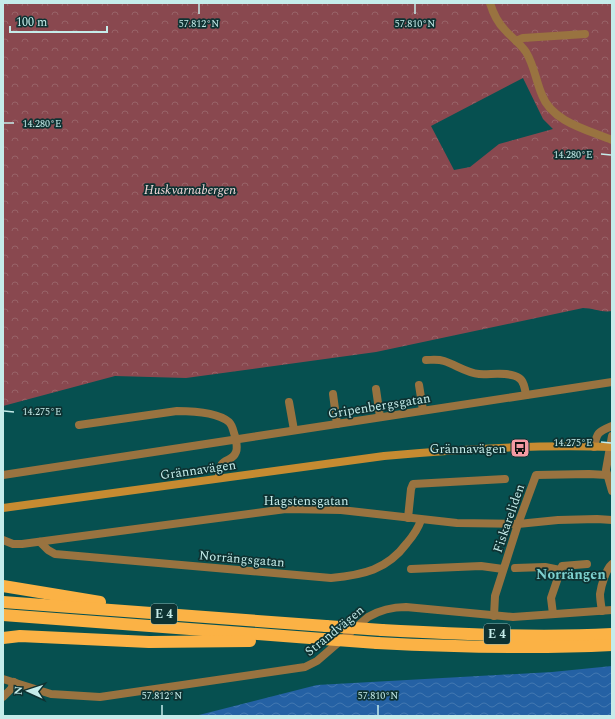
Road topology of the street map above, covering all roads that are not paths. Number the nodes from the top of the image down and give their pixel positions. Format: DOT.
graph roads {
  1 [pos="490,3"];
  2 [pos="585,34"];
  3 [pos="516,41"];
  4 [pos="612,140"];
  5 [pos="426,360"];
  6 [pos="612,382"];
  7 [pos="419,385"];
  8 [pos="376,389"];
  9 [pos="332,394"];
  10 [pos="526,395"];
  11 [pos="289,402"];
  12 [pos="423,410"];
  13 [pos="380,417"];
  14 [pos="337,424"];
  15 [pos="79,425"];
  16 [pos="612,426"];
  17 [pos="294,430"];
  18 [pos="612,436"];
  19 [pos="235,439"];
  20 [pos="594,447"];
  21 [pos="611,447"];
  22 [pos="3,475"];
  23 [pos="607,475"];
  24 [pos="219,478"];
  25 [pos="505,479"];
  26 [pos="612,491"];
  27 [pos="3,508"];
  28 [pos="408,518"];
  29 [pos="421,520"];
  30 [pos="612,520"];
  31 [pos="518,524"];
  32 [pos="3,540"];
  33 [pos="40,542"];
  34 [pos="587,564"];
  35 [pos="612,564"];
  36 [pos="412,568"];
  37 [pos="515,568"];
  38 [pos="503,570"];
  39 [pos="560,570"];
  40 [pos="3,586"];
  41 [pos="3,602"];
  42 [pos="612,610"];
  43 [pos="602,611"];
  44 [pos="553,614"];
  45 [pos="3,615"];
  46 [pos="176,615"];
  47 [pos="494,616"];
  48 [pos="612,634"];
  49 [pos="3,638"];
  50 [pos="323,639"];
  51 [pos="612,645"];
  52 [pos="3,679"];
  53 [pos="14,682"];
  54 [pos="3,697"];
  1 -- 3 [label="street"];
  2 -- 3 [label="street"];
  3 -- 4 [label="street"];
  5 -- 10 [label="street"];
  6 -- 10 [label="street, Gripenbergsgatan"];
  7 -- 12 [label="street"];
  8 -- 13 [label="street"];
  9 -- 14 [label="street"];
  10 -- 12 [label="street, Gripenbergsgatan"];
  11 -- 17 [label="street"];
  12 -- 13 [label="street, Gripenbergsgatan"];
  13 -- 14 [label="street, Gripenbergsgatan"];
  14 -- 17 [label="street, Gripenbergsgatan"];
  15 -- 19 [label="street"];
  16 -- 20 [label="street"];
  17 -- 19 [label="street, Gripenbergsgatan"];
  18 -- 21 [label="street"];
  19 -- 22 [label="street, Gripenbergsgatan"];
  19 -- 24 [label="street"];
  20 -- 21 [label="main road, Grännavägen"];
  20 -- 24 [label="main road, Grännavägen"];
  21 -- 23 [label="street"];
  23 -- 26 [label="street"];
  23 -- 31 [label="street, Fiskareliden"];
  24 -- 27 [label="main road, Grännavägen"];
  25 -- 28 [label="street"];
  28 -- 29 [label="street, Hagstensgatan"];
  28 -- 33 [label="street, Hagstensgatan"];
  29 -- 31 [label="street, Hagstensgatan"];
  29 -- 33 [label="street, Norrängsgatan"];
  30 -- 31 [label="street, Hagstensgatan"];
  31 -- 38 [label="street, Fiskareliden"];
  32 -- 33 [label="street, Hagstensgatan"];
  34 -- 39 [label="street"];
  35 -- 43 [label="street"];
  36 -- 38 [label="street, Fiskareliden"];
  37 -- 39 [label="street"];
  38 -- 47 [label="street, Fiskareliden"];
  39 -- 44 [label="street"];
  40 -- 46 [label="highway"];
  41 -- 46 [label="highway, E 4"];
  42 -- 43 [label="street, Strandvägen"];
  43 -- 44 [label="street, Strandvägen"];
  44 -- 47 [label="street, Strandvägen"];
  45 -- 50 [label="highway, E 4"];
  46 -- 48 [label="highway, E 4, bridge"];
  47 -- 53 [label="street, Strandvägen"];
  49 -- 50 [label="highway"];
  50 -- 51 [label="highway, E 4, bridge"];
  52 -- 53 [label="street, Strandvägen"];
  53 -- 54 [label="street"];
}
